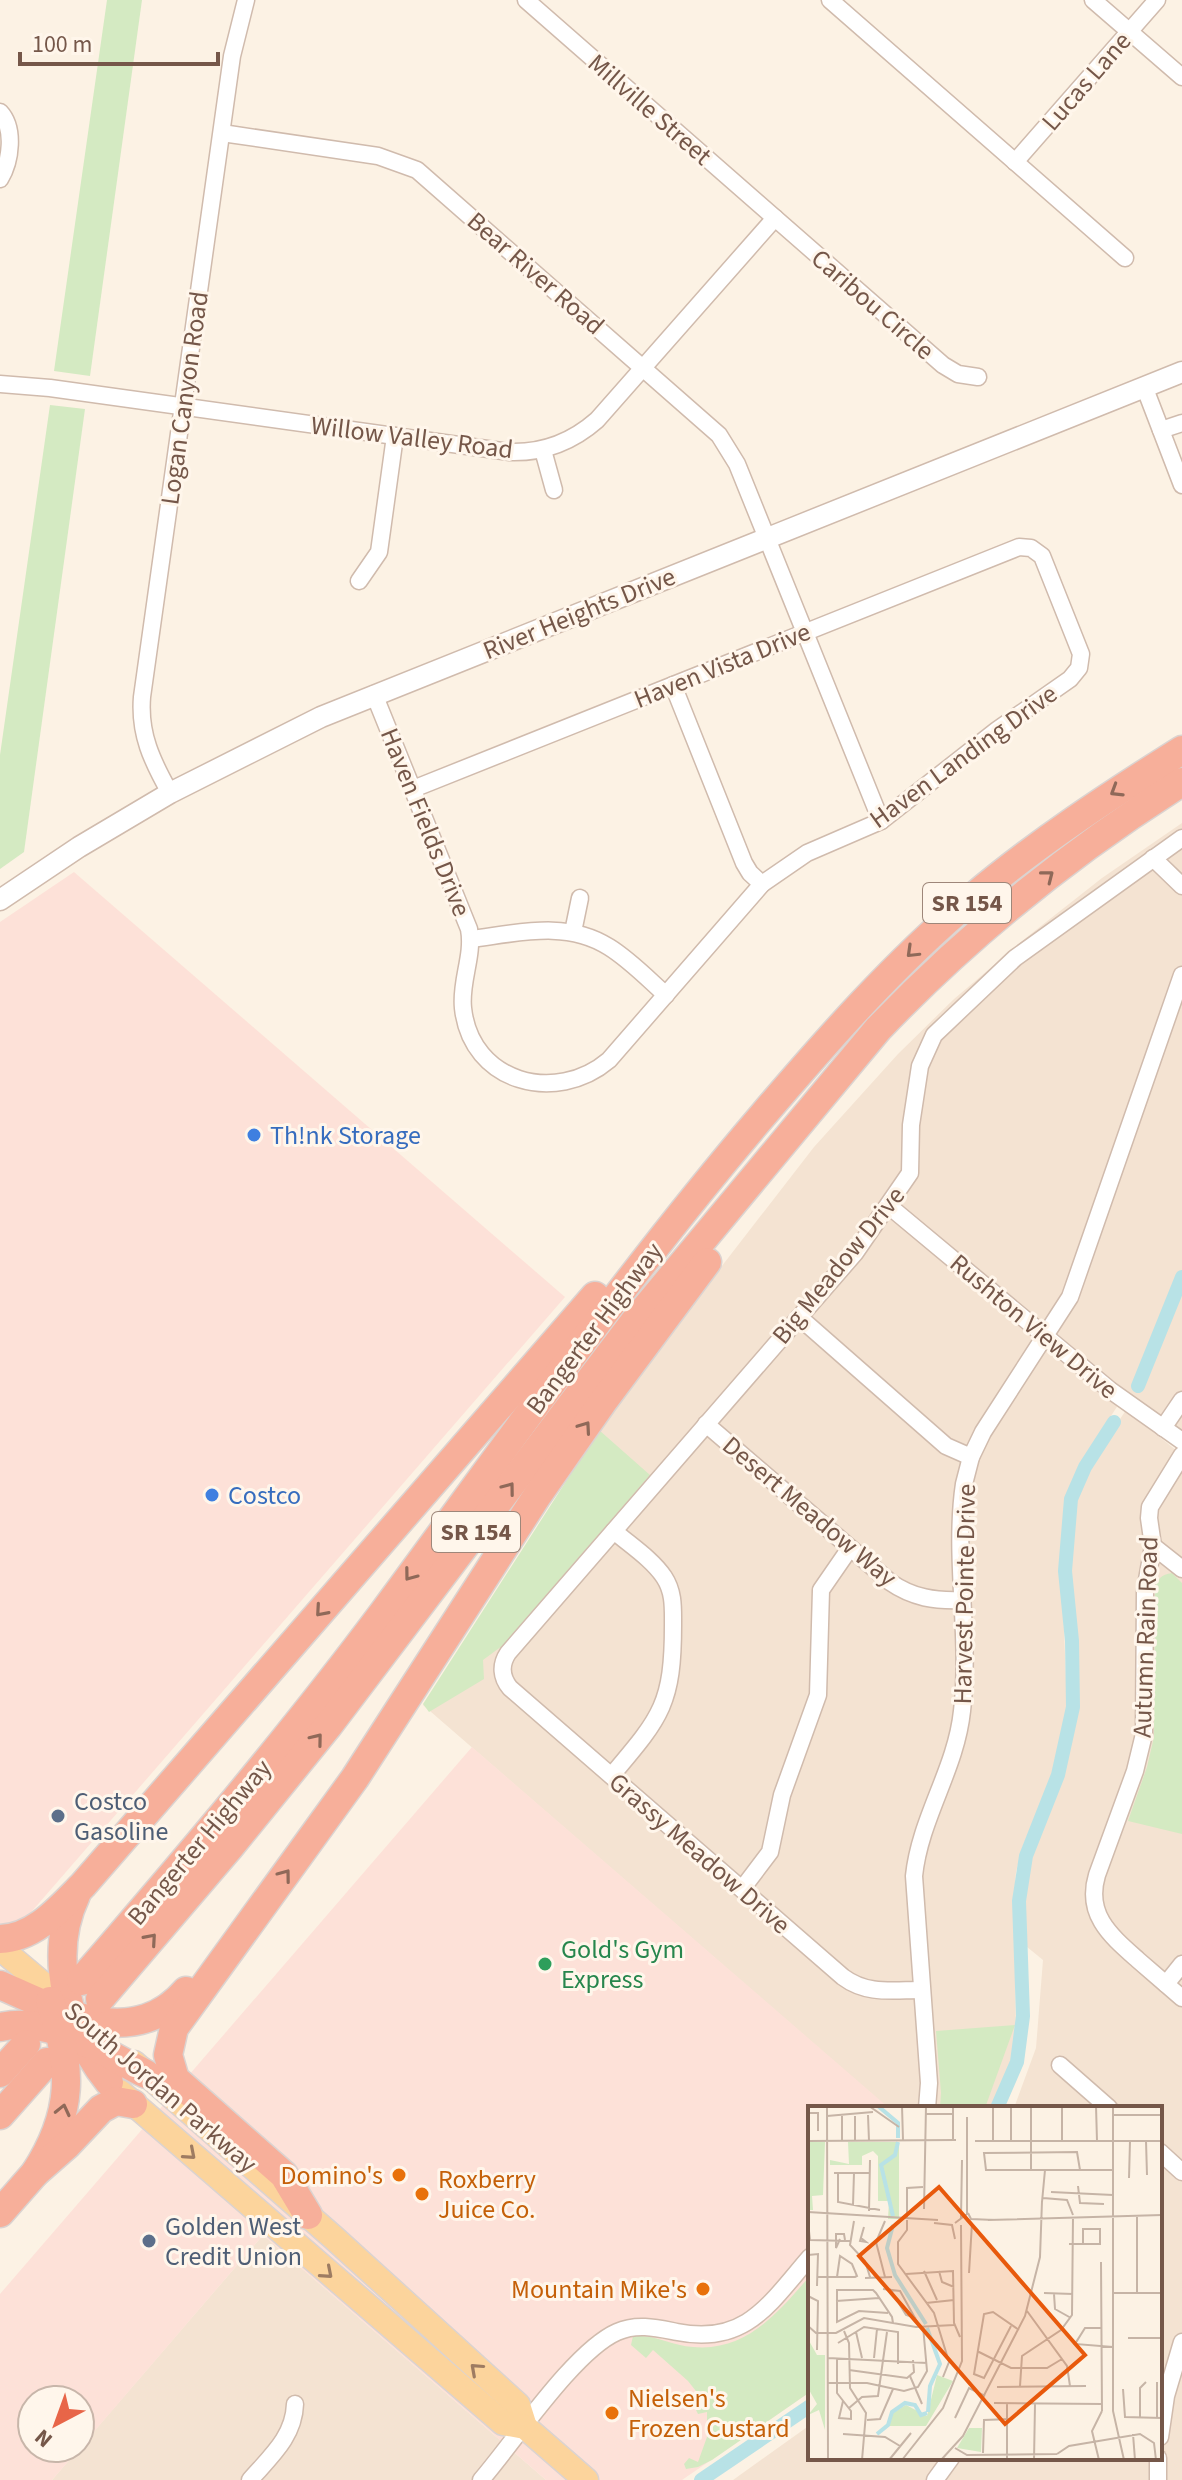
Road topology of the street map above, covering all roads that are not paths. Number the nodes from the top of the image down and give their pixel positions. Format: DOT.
graph roads {
  1 [pos="246,0"];
  2 [pos="526,0"];
  3 [pos="830,0"];
  4 [pos="1093,0"];
  5 [pos="1157,0"];
  6 [pos="1129,31"];
  7 [pos="1182,77"];
  8 [pos="4,118"];
  9 [pos="222,133"];
  10 [pos="1015,162"];
  11 [pos="0,179"];
  12 [pos="775,218"];
  13 [pos="1125,258"];
  14 [pos="644,368"];
  15 [pos="1182,372"];
  16 [pos="978,377"];
  17 [pos="0,384"];
  18 [pos="1144,386"];
  19 [pos="183,407"];
  20 [pos="1182,423"];
  21 [pos="1161,430"];
  22 [pos="395,436"];
  23 [pos="543,450"];
  24 [pos="1182,485"];
  25 [pos="554,490"];
  26 [pos="766,538"];
  27 [pos="359,581"];
  28 [pos="804,632"];
  29 [pos="1079,668"];
  30 [pos="673,685"];
  31 [pos="374,694"];
  32 [pos="1182,750"];
  33 [pos="1182,782"];
  34 [pos="413,789"];
  35 [pos="170,793"];
  36 [pos="881,821"];
  37 [pos="1182,838"];
  38 [pos="1153,858"];
  39 [pos="762,884"];
  40 [pos="1182,886"];
  41 [pos="580,898"];
  42 [pos="0,900"];
  43 [pos="573,932"];
  44 [pos="471,939"];
  45 [pos="1182,975"];
  46 [pos="666,995"];
  47 [pos="849,1063"];
  48 [pos="782,1092"];
  49 [pos="889,1206"];
  50 [pos="799,1317"];
  51 [pos="1045,1337"];
  52 [pos="1182,1400"];
  53 [pos="706,1424"];
  54 [pos="1163,1428"];
  55 [pos="1182,1441"];
  56 [pos="1182,1455"];
  57 [pos="971,1457"];
  58 [pos="614,1531"];
  59 [pos="1153,1546"];
  60 [pos="850,1548"];
  61 [pos="1182,1569"];
  62 [pos="962,1600"];
  63 [pos="502,1671"];
  64 [pos="612,1775"];
  65 [pos="83,1885"];
  66 [pos="742,1889"];
  67 [pos="237,1937"];
  68 [pos="0,1939"];
  69 [pos="0,1948"];
  70 [pos="1182,1964"];
  71 [pos="1166,1984"];
  72 [pos="0,1987"];
  73 [pos="921,1990"];
  74 [pos="1182,1998"];
  75 [pos="63,2020"];
  76 [pos="0,2027"];
  77 [pos="1060,2065"];
  78 [pos="0,2073"];
  79 [pos="146,2074"];
  80 [pos="109,2082"];
  81 [pos="133,2104"];
  82 [pos="927,2106"];
  83 [pos="1107,2106"];
  84 [pos="0,2115"];
  85 [pos="1162,2154"];
  86 [pos="1182,2172"];
  87 [pos="35,2173"];
  88 [pos="0,2213"];
  89 [pos="308,2215"];
  90 [pos="808,2259"];
  91 [pos="1182,2342"];
  92 [pos="295,2404"];
  93 [pos="1162,2413"];
  94 [pos="525,2427"];
  95 [pos="950,2460"];
  96 [pos="250,2480"];
  97 [pos="481,2480"];
  98 [pos="586,2480"];
  99 [pos="935,2480"];
  1 -- 9 [label="street, Logan Canyon Road"];
  2 -- 12 [label="street, Millville Street"];
  3 -- 10 [label="street"];
  4 -- 6 [label="street"];
  5 -- 6 [label="street, Lucas Lane"];
  6 -- 7 [label="street"];
  6 -- 10 [label="street, Lucas Lane"];
  8 -- 11 [label="street"];
  9 -- 14 [label="street, Bear River Road"];
  9 -- 19 [label="street, Logan Canyon Road"];
  10 -- 13 [label="street"];
  12 -- 14 [label="street, Willow Valley Road"];
  12 -- 16 [label="street, Caribou Circle"];
  14 -- 23 [label="street, Willow Valley Road"];
  14 -- 26 [label="street, Bear River Road"];
  15 -- 18 [label="street, River Heights Drive"];
  17 -- 19 [label="street, Willow Valley Road"];
  18 -- 21 [label="street"];
  18 -- 26 [label="street, River Heights Drive"];
  19 -- 22 [label="street, Willow Valley Road"];
  19 -- 35 [label="street, Logan Canyon Road"];
  20 -- 21 [label="street"];
  21 -- 24 [label="street"];
  22 -- 23 [label="street, Willow Valley Road"];
  22 -- 27 [label="street"];
  23 -- 25 [label="street"];
  26 -- 28 [label="street, Bear River Road"];
  26 -- 31 [label="street, River Heights Drive"];
  28 -- 29 [label="street, Haven Vista Drive"];
  28 -- 30 [label="street, Haven Vista Drive"];
  28 -- 36 [label="street, Bear River Road"];
  29 -- 36 [label="street, Haven Landing Drive"];
  30 -- 34 [label="street, Haven Vista Drive"];
  30 -- 39 [label="street"];
  31 -- 34 [label="street, Haven Fields Drive"];
  31 -- 35 [label="street, River Heights Drive"];
  32 -- 48 [label="highway, Bangerter Highway / SR 154, one-way"];
  47 -- 33 [label="highway, Bangerter Highway / SR 154, one-way"];
  34 -- 44 [label="street, Haven Fields Drive"];
  35 -- 42 [label="street, River Heights Drive"];
  36 -- 39 [label="street, Haven Landing Drive"];
  37 -- 38 [label="street, Big Meadow Drive"];
  38 -- 40 [label="street"];
  38 -- 49 [label="street, Big Meadow Drive"];
  39 -- 46 [label="street, Haven Landing Drive"];
  41 -- 43 [label="street"];
  43 -- 44 [label="street"];
  43 -- 46 [label="street"];
  44 -- 46 [label="street, Haven Fields Drive"];
  45 -- 51 [label="street, Harvest Pointe Drive"];
  67 -- 47 [label="highway, one-way"];
  75 -- 47 [label="highway, Bangerter Highway / SR 154, one-way"];
  48 -- 65 [label="highway, one-way"];
  48 -- 75 [label="highway, Bangerter Highway / SR 154, one-way"];
  49 -- 50 [label="street, Big Meadow Drive"];
  49 -- 51 [label="street, Rushton View Drive"];
  50 -- 53 [label="street, Big Meadow Drive"];
  50 -- 57 [label="street"];
  51 -- 54 [label="street, Rushton View Drive"];
  51 -- 57 [label="street, Harvest Pointe Drive"];
  52 -- 54 [label="street"];
  53 -- 58 [label="street, Big Meadow Drive"];
  53 -- 60 [label="street, Desert Meadow Way"];
  54 -- 55 [label="street, Rushton View Drive"];
  56 -- 59 [label="street, Autumn Rain Road"];
  57 -- 62 [label="street, Harvest Pointe Drive"];
  58 -- 63 [label="street, Big Meadow Drive"];
  58 -- 64 [label="street"];
  59 -- 61 [label="street"];
  59 -- 71 [label="street, Autumn Rain Road"];
  60 -- 62 [label="street, Desert Meadow Way"];
  60 -- 66 [label="street"];
  62 -- 73 [label="street, Harvest Pointe Drive"];
  63 -- 64 [label="street, Grassy Meadow Drive"];
  64 -- 66 [label="street, Grassy Meadow Drive"];
  65 -- 68 [label="highway"];
  65 -- 75 [label="highway"];
  66 -- 73 [label="street, Grassy Meadow Drive"];
  67 -- 75 [label="highway"];
  67 -- 89 [label="highway"];
  69 -- 75 [label="main road, South Jordan Parkway"];
  70 -- 71 [label="street"];
  71 -- 74 [label="street, Autumn Rain Road"];
  72 -- 75 [label="highway"];
  73 -- 82 [label="street, Harvest Pointe Drive"];
  75 -- 76 [label="highway"];
  75 -- 78 [label="highway, Bangerter Highway / SR 154"];
  75 -- 79 [label="highway"];
  75 -- 80 [label="highway"];
  75 -- 84 [label="highway, Bangerter Highway / SR 154"];
  87 -- 75 [label="highway, one-way"];
  77 -- 83 [label="street"];
  79 -- 89 [label="main road, South Jordan Parkway"];
  80 -- 81 [label="main road, South Jordan Parkway"];
  81 -- 87 [label="highway"];
  81 -- 94 [label="main road, South Jordan Parkway, one-way"];
  85 -- 86 [label="street"];
  87 -- 88 [label="highway"];
  94 -- 89 [label="main road, South Jordan Parkway, one-way"];
  90 -- 94 [label="street"];
  91 -- 93 [label="street"];
  92 -- 96 [label="street"];
  94 -- 97 [label="street"];
  94 -- 98 [label="main road, South Jordan Parkway"];
  95 -- 99 [label="street"];
}
